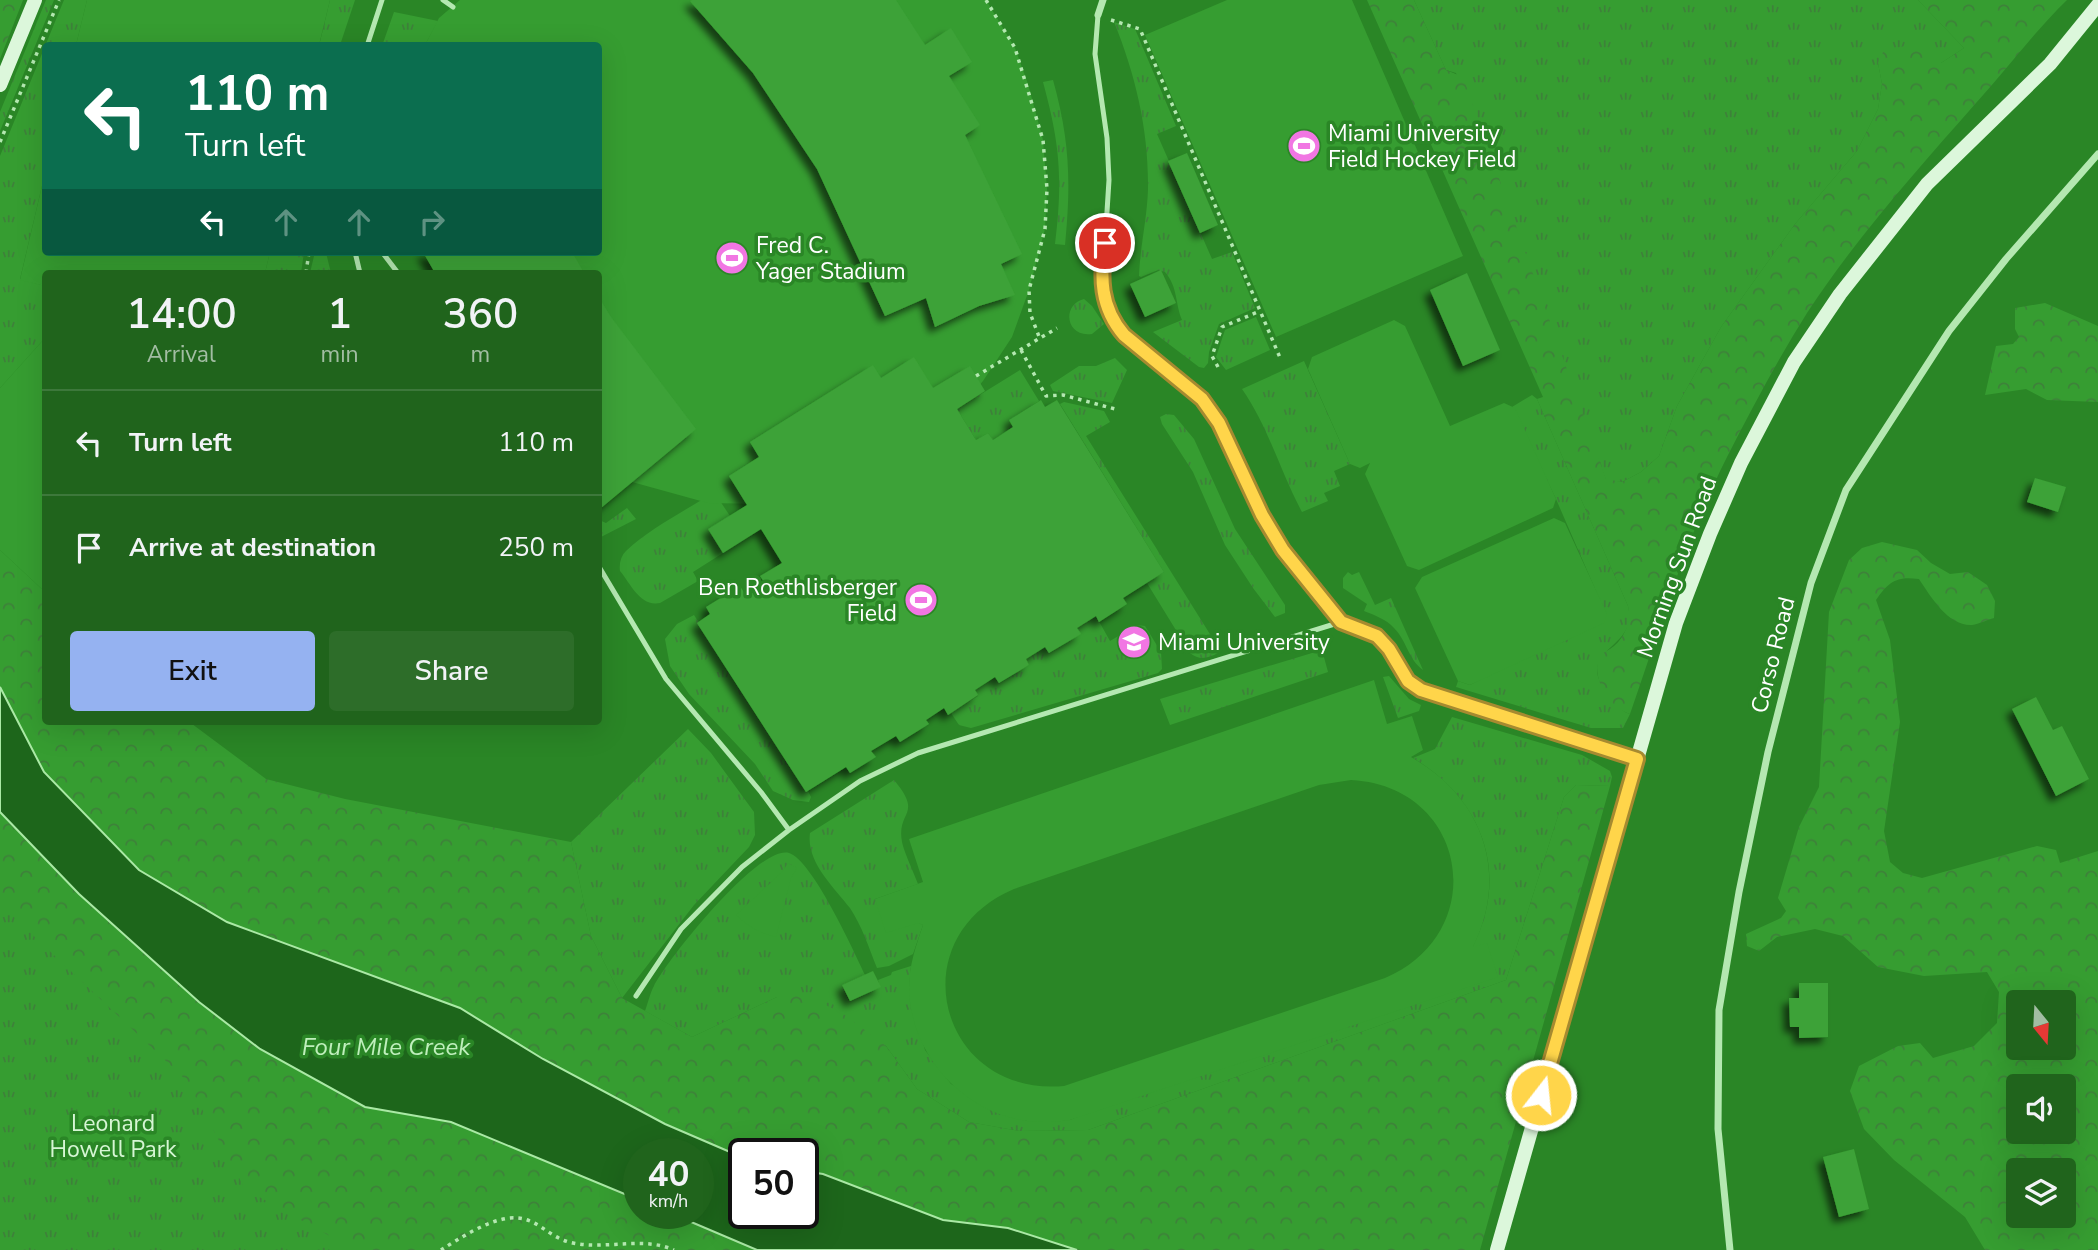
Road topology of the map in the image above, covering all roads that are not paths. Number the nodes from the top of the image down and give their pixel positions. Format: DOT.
graph roads {
  1 [pos="35,0"];
  2 [pos="382,0"];
  3 [pos="443,0"];
  4 [pos="1103,0"];
  5 [pos="2098,5"];
  6 [pos="453,7"];
  7 [pos="1098,15"];
  8 [pos="367,42"];
  9 [pos="0,85"];
  10 [pos="2098,154"];
  11 [pos="385,256"];
  12 [pos="396,270"];
  13 [pos="602,572"];
  14 [pos="1341,622"];
  15 [pos="1637,759"];
  16 [pos="789,830"];
  17 [pos="636,996"];
  18 [pos="1497,1250"];
  19 [pos="1730,1250"];
  1 -- 9 [label="main road"];
  2 -- 8 [label="lane"];
  3 -- 6 [label="lane"];
  4 -- 7 [label="street"];
  5 -- 15 [label="main road, Morning Sun Road"];
  7 -- 14 [label="lane"];
  10 -- 19 [label="street, Corso Road"];
  11 -- 12 [label="lane"];
  13 -- 16 [label="lane"];
  14 -- 15 [label="lane"];
  14 -- 16 [label="lane"];
  15 -- 18 [label="main road, Morning Sun Road"];
  16 -- 17 [label="lane"];
}
